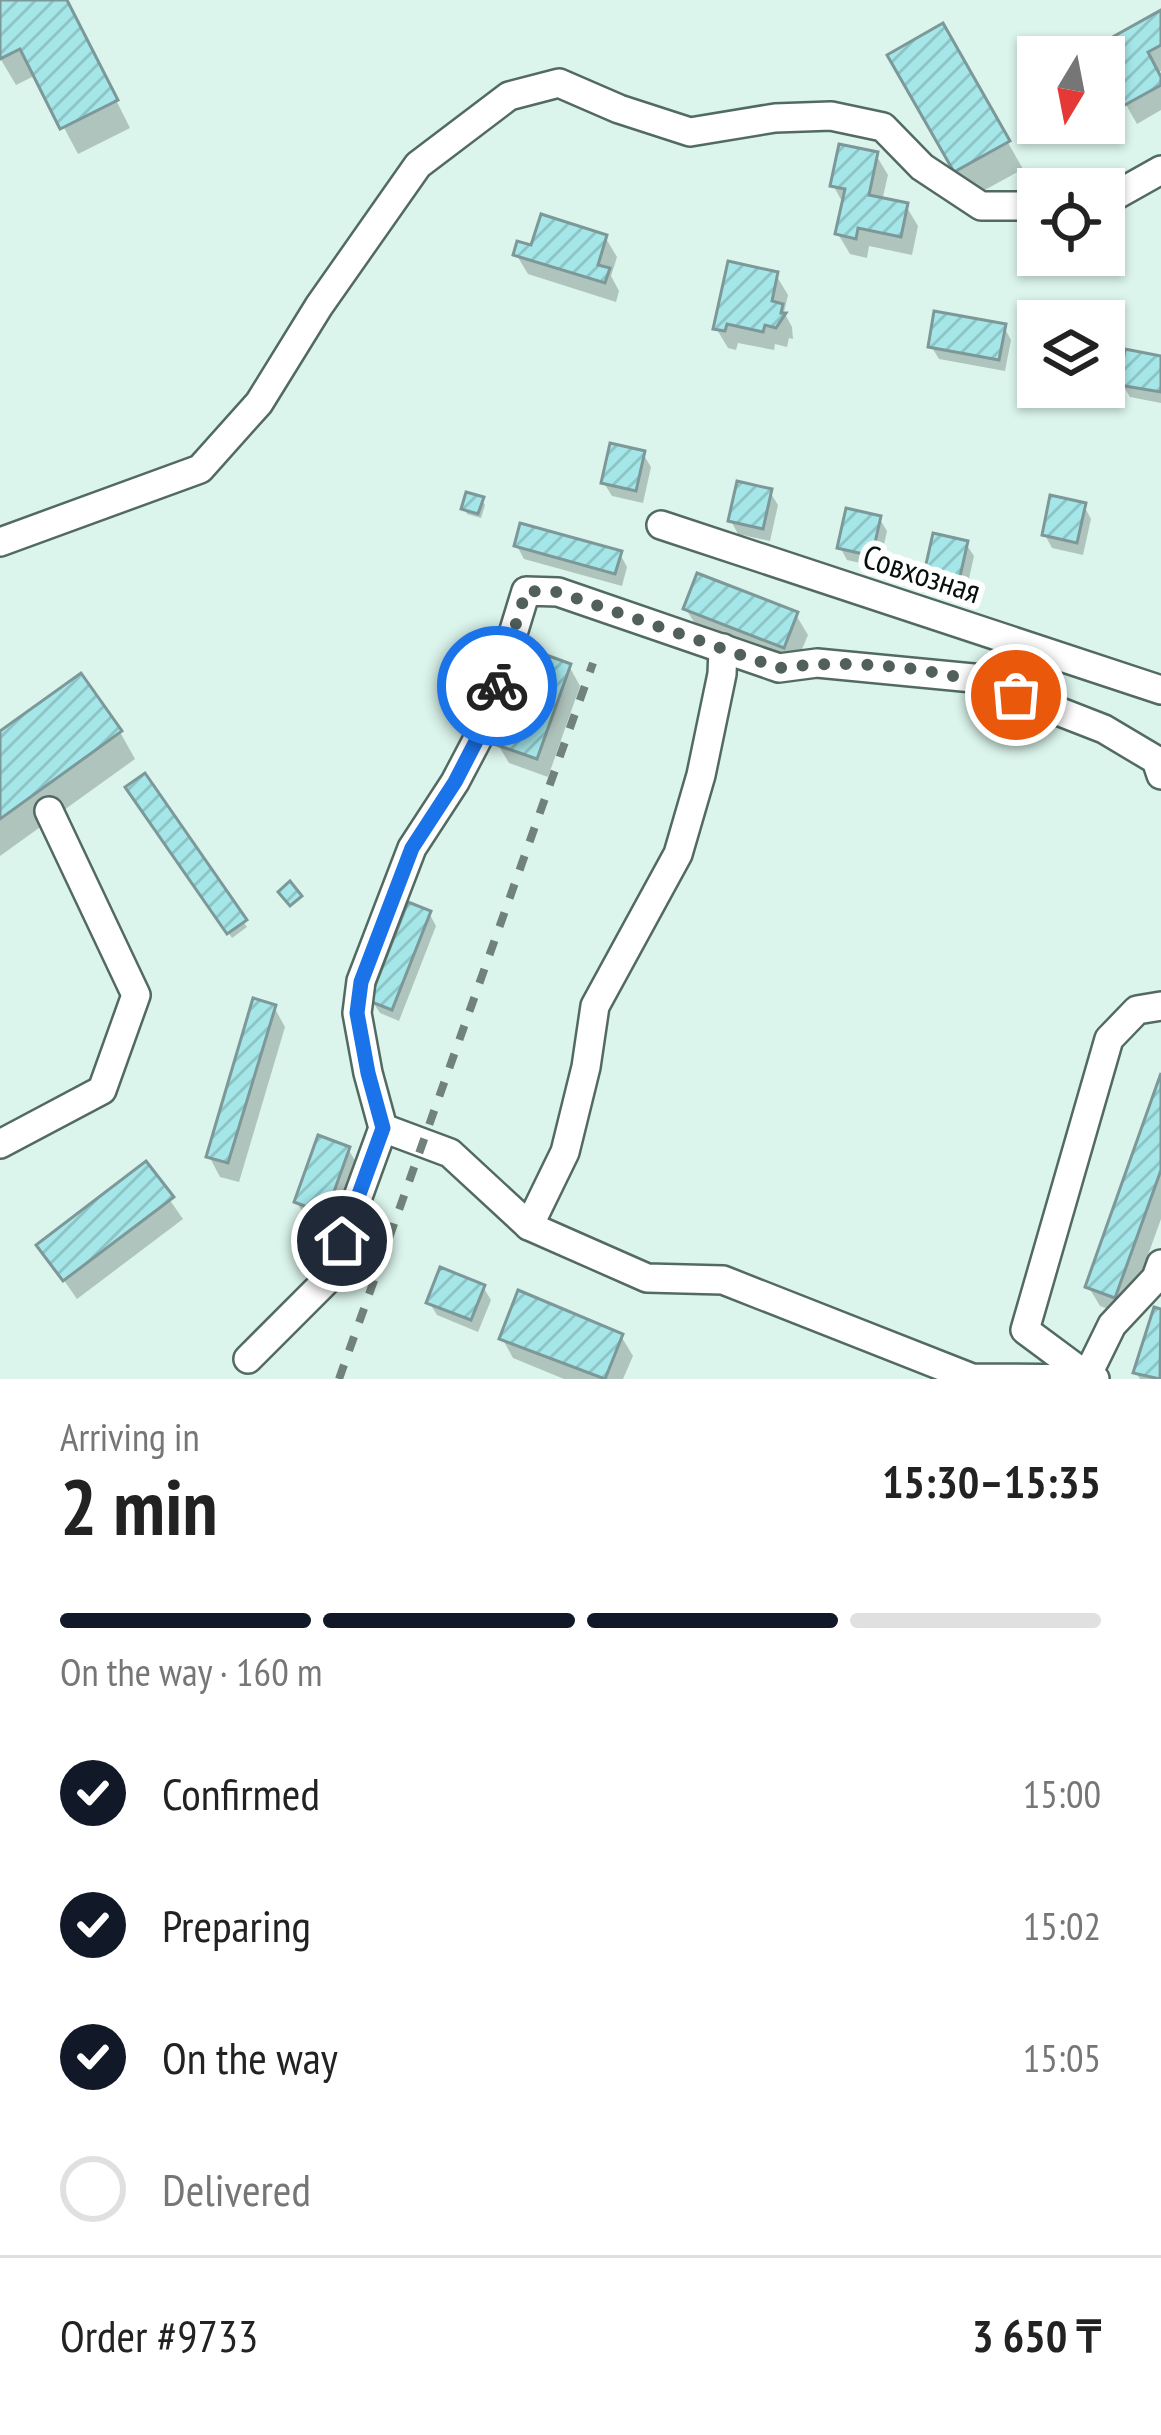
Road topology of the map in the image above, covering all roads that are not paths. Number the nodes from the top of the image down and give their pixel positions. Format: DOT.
graph roads {
  1 [pos="1161,170"];
  2 [pos="1125,190"];
  3 [pos="1017,206"];
  4 [pos="661,525"];
  5 [pos="0,542"];
  6 [pos="723,648"];
  7 [pos="1161,690"];
  8 [pos="1161,775"];
  9 [pos="49,811"];
  10 [pos="1161,1006"];
  11 [pos="383,1128"];
  12 [pos="0,1144"];
  13 [pos="529,1226"];
  14 [pos="1161,1264"];
  15 [pos="248,1359"];
  16 [pos="1091,1378"];
  1 -- 2 [label="lane"];
  3 -- 5 [label="lane"];
  4 -- 7 [label="lane, Совхозная"];
  6 -- 8 [label="lane"];
  6 -- 11 [label="lane"];
  6 -- 13 [label="lane"];
  9 -- 12 [label="lane"];
  10 -- 16 [label="lane"];
  11 -- 13 [label="lane"];
  11 -- 15 [label="lane"];
  13 -- 16 [label="lane"];
  14 -- 16 [label="lane"];
}
